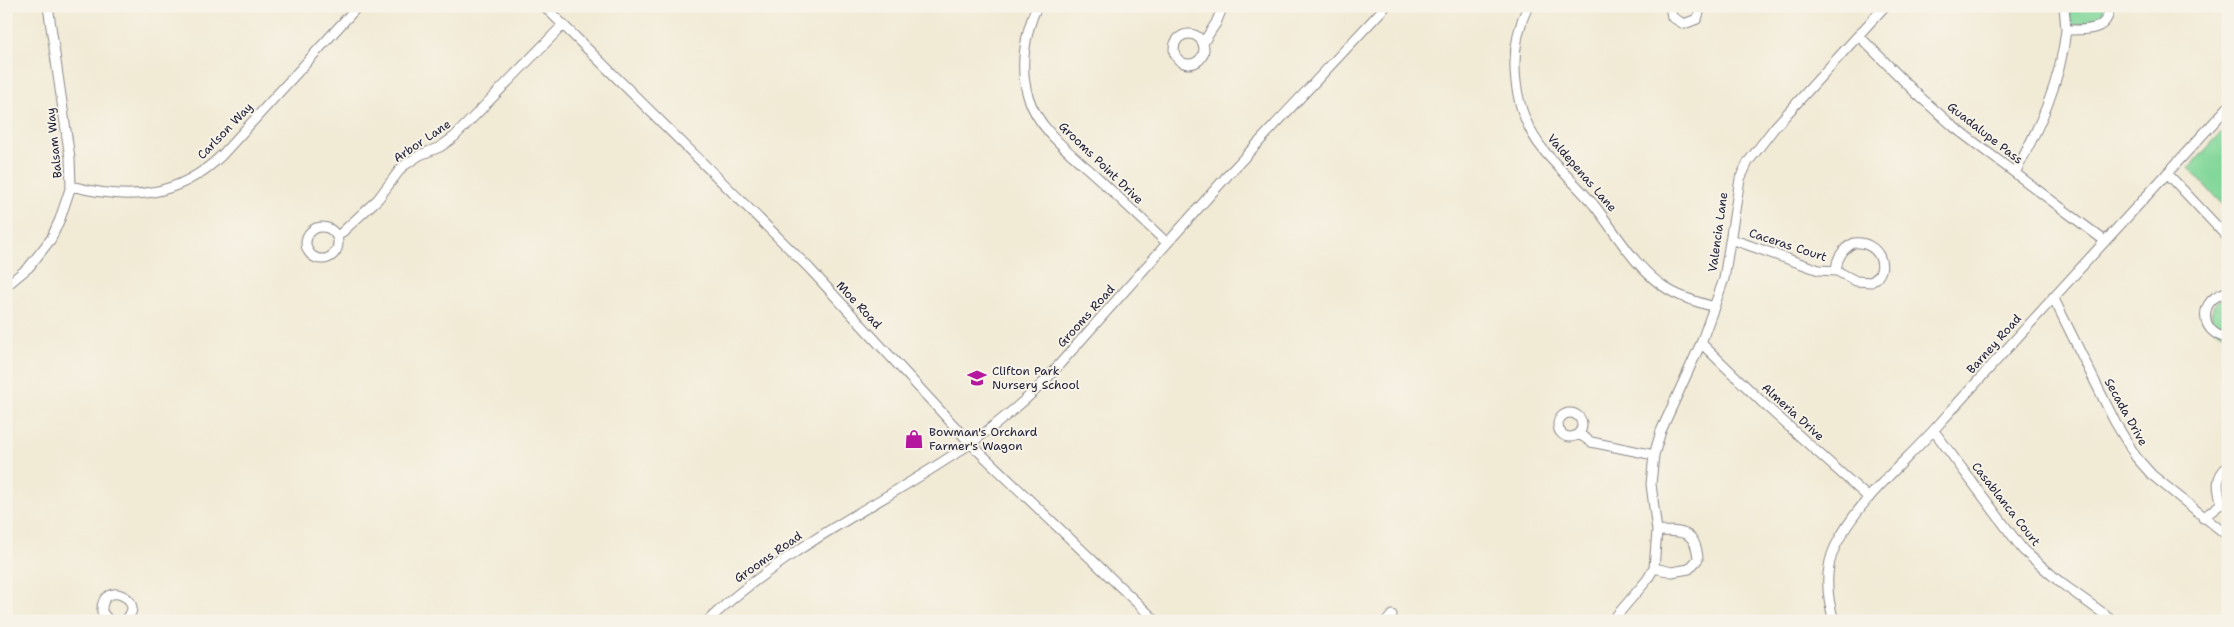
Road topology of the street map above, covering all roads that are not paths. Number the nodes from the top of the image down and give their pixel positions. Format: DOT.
graph roads {
  1 [pos="48,6"];
  2 [pos="358,6"];
  3 [pos="544,6"];
  4 [pos="1037,6"];
  5 [pos="1223,6"];
  6 [pos="1386,6"];
  7 [pos="1528,6"];
  8 [pos="1670,6"];
  9 [pos="1701,6"];
  10 [pos="1886,6"];
  11 [pos="2064,6"];
  12 [pos="2108,6"];
  13 [pos="563,25"];
  14 [pos="2066,30"];
  15 [pos="1859,36"];
  16 [pos="1203,43"];
  17 [pos="2228,107"];
  18 [pos="2015,173"];
  19 [pos="2167,173"];
  20 [pos="71,186"];
  21 [pos="338,236"];
  22 [pos="2228,238"];
  23 [pos="1731,239"];
  24 [pos="2105,241"];
  25 [pos="1167,243"];
  26 [pos="1837,271"];
  27 [pos="6,286"];
  28 [pos="2228,292"];
  29 [pos="2053,297"];
  30 [pos="1715,307"];
  31 [pos="2228,338"];
  32 [pos="1701,343"];
  33 [pos="1934,431"];
  34 [pos="1579,434"];
  35 [pos="970,443"];
  36 [pos="1654,455"];
  37 [pos="2228,466"];
  38 [pos="1869,498"];
  39 [pos="2225,504"];
  40 [pos="2203,518"];
  41 [pos="1657,531"];
  42 [pos="2228,536"];
  43 [pos="1654,568"];
  44 [pos="109,621"];
  45 [pos="124,621"];
  46 [pos="708,621"];
  47 [pos="1156,621"];
  48 [pos="1612,621"];
  49 [pos="1834,621"];
  50 [pos="2114,621"];
  1 -- 20 [label="street, Balsam Way"];
  2 -- 20 [label="street, Carlson Way"];
  3 -- 13 [label="street, Moe Road"];
  4 -- 25 [label="street, Grooms Point Drive"];
  5 -- 16 [label="street"];
  6 -- 25 [label="street, Grooms Road"];
  7 -- 30 [label="street, Valdepenas Lane"];
  8 -- 9 [label="street"];
  10 -- 15 [label="street, Valencia Lane"];
  11 -- 14 [label="street"];
  12 -- 14 [label="street"];
  13 -- 21 [label="street, Arbor Lane"];
  13 -- 35 [label="street, Moe Road"];
  14 -- 18 [label="street"];
  15 -- 18 [label="street, Guadalupe Pass"];
  15 -- 23 [label="street, Valencia Lane"];
  17 -- 19 [label="street, Barney Road"];
  18 -- 24 [label="street, Guadalupe Pass"];
  19 -- 22 [label="street"];
  19 -- 24 [label="street, Barney Road"];
  20 -- 27 [label="street, Balsam Way"];
  23 -- 26 [label="street, Caceras Court"];
  23 -- 30 [label="street, Valencia Lane"];
  24 -- 29 [label="street, Barney Road"];
  25 -- 35 [label="street, Grooms Road"];
  26 -- 26 [label="street, Caceras Court"];
  28 -- 31 [label="street"];
  29 -- 33 [label="street, Barney Road"];
  29 -- 40 [label="street, Secada Drive"];
  30 -- 32 [label="street, Valencia Lane"];
  32 -- 36 [label="street, Valencia Lane"];
  32 -- 38 [label="street, Almeria Drive"];
  33 -- 38 [label="street, Barney Road"];
  33 -- 50 [label="street, Casablanca Court"];
  34 -- 36 [label="street"];
  35 -- 46 [label="street, Grooms Road"];
  35 -- 47 [label="street, Moe Road"];
  36 -- 41 [label="street, Valencia Lane"];
  37 -- 39 [label="street"];
  38 -- 49 [label="street, Barney Road"];
  39 -- 40 [label="street"];
  40 -- 42 [label="street, Secada Drive"];
  41 -- 43 [label="street, Valencia Lane"];
  41 -- 43 [label="street"];
  43 -- 48 [label="street"];
  44 -- 45 [label="street"];
}
